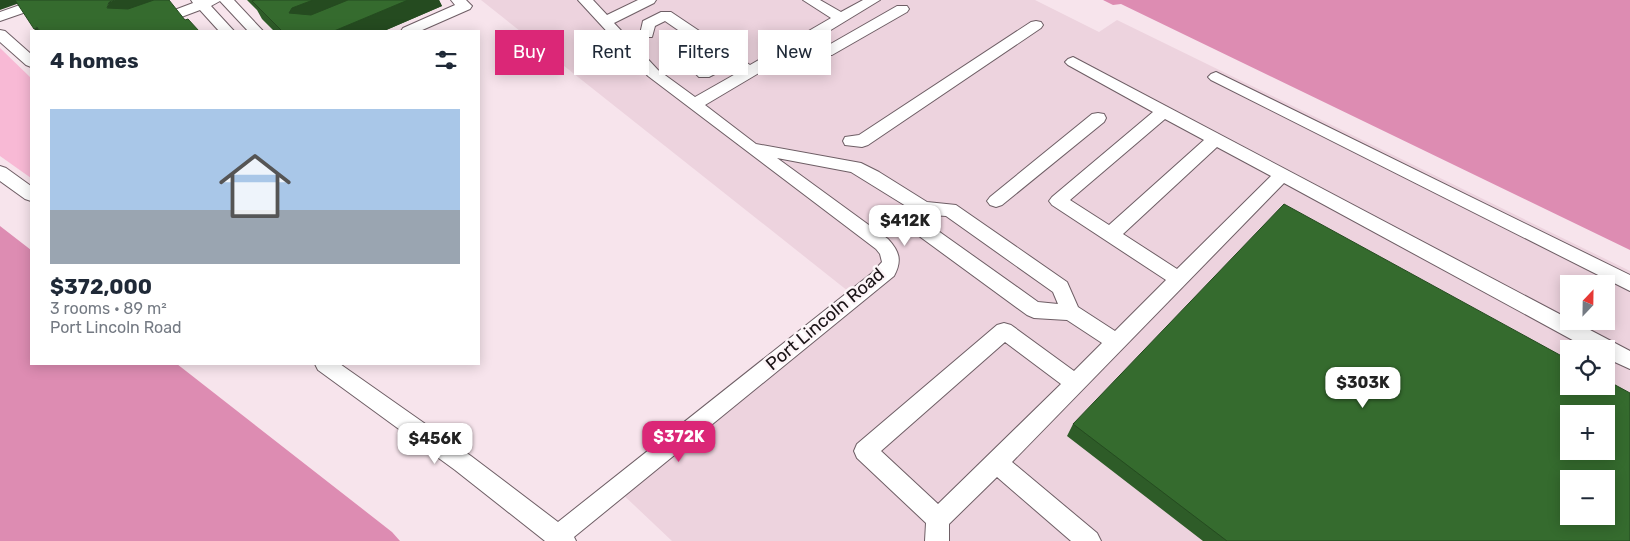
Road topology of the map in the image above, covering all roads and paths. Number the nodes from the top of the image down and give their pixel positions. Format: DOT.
graph roads {
  1 [pos="47,0"];
  2 [pos="226,0"];
  3 [pos="585,0"];
  4 [pos="649,0"];
  5 [pos="810,0"];
  6 [pos="873,0"];
  7 [pos="887,0"];
  8 [pos="205,1"];
  9 [pos="462,3"];
  10 [pos="0,17"];
  11 [pos="841,18"];
  12 [pos="606,21"];
  13 [pos="1036,26"];
  14 [pos="134,30"];
  15 [pos="225,30"];
  16 [pos="255,30"];
  17 [pos="410,30"];
  18 [pos="647,30"];
  19 [pos="688,30"];
  20 [pos="821,30"];
  21 [pos="0,34"];
  22 [pos="831,50"];
  23 [pos="30,61"];
  24 [pos="1073,62"];
  25 [pos="758,67"];
  26 [pos="750,72"];
  27 [pos="1216,77"];
  28 [pos="694,105"];
  29 [pos="1164,111"];
  30 [pos="1098,118"];
  31 [pos="1215,139"];
  32 [pos="851,141"];
  33 [pos="751,148"];
  34 [pos="0,172"];
  35 [pos="1282,175"];
  36 [pos="30,194"];
  37 [pos="996,201"];
  38 [pos="922,208"];
  39 [pos="1110,235"];
  40 [pos="1179,279"];
  41 [pos="1630,284"];
  42 [pos="1071,312"];
  43 [pos="1116,342"];
  44 [pos="1630,360"];
  45 [pos="326,365"];
  46 [pos="1076,383"];
  47 [pos="996,463"];
  48 [pos="938,530"];
  49 [pos="561,538"];
  50 [pos="1089,541"];
  1 -- 10 [label="street"];
  2 -- 16 [label="street"];
  3 -- 12 [label="street, Port Lincoln Road"];
  4 -- 12 [label="street"];
  5 -- 11 [label="street"];
  6 -- 11 [label="street"];
  7 -- 22 [label="street"];
  8 -- 14 [label="street"];
  8 -- 15 [label="street"];
  9 -- 17 [label="street"];
  11 -- 20 [label="street"];
  12 -- 28 [label="street, Port Lincoln Road"];
  13 -- 32 [label="street"];
  18 -- 19 [label="street"];
  21 -- 23 [label="street"];
  24 -- 29 [label="street"];
  25 -- 26 [label="street"];
  26 -- 28 [label="street"];
  27 -- 41 [label="street"];
  28 -- 33 [label="street, Port Lincoln Road"];
  29 -- 31 [label="street"];
  29 -- 39 [label="street"];
  30 -- 37 [label="street"];
  31 -- 35 [label="street"];
  31 -- 39 [label="street"];
  33 -- 38 [label="street"];
  33 -- 49 [label="street, Port Lincoln Road"];
  34 -- 36 [label="street"];
  35 -- 40 [label="street"];
  35 -- 44 [label="street"];
  38 -- 42 [label="street"];
  38 -- 42 [label="street"];
  39 -- 40 [label="street"];
  40 -- 43 [label="street"];
  42 -- 43 [label="street"];
  43 -- 46 [label="street"];
  45 -- 49 [label="street"];
  46 -- 47 [label="street"];
  46 -- 48 [label="street"];
  47 -- 48 [label="street"];
  47 -- 50 [label="street"];
}
